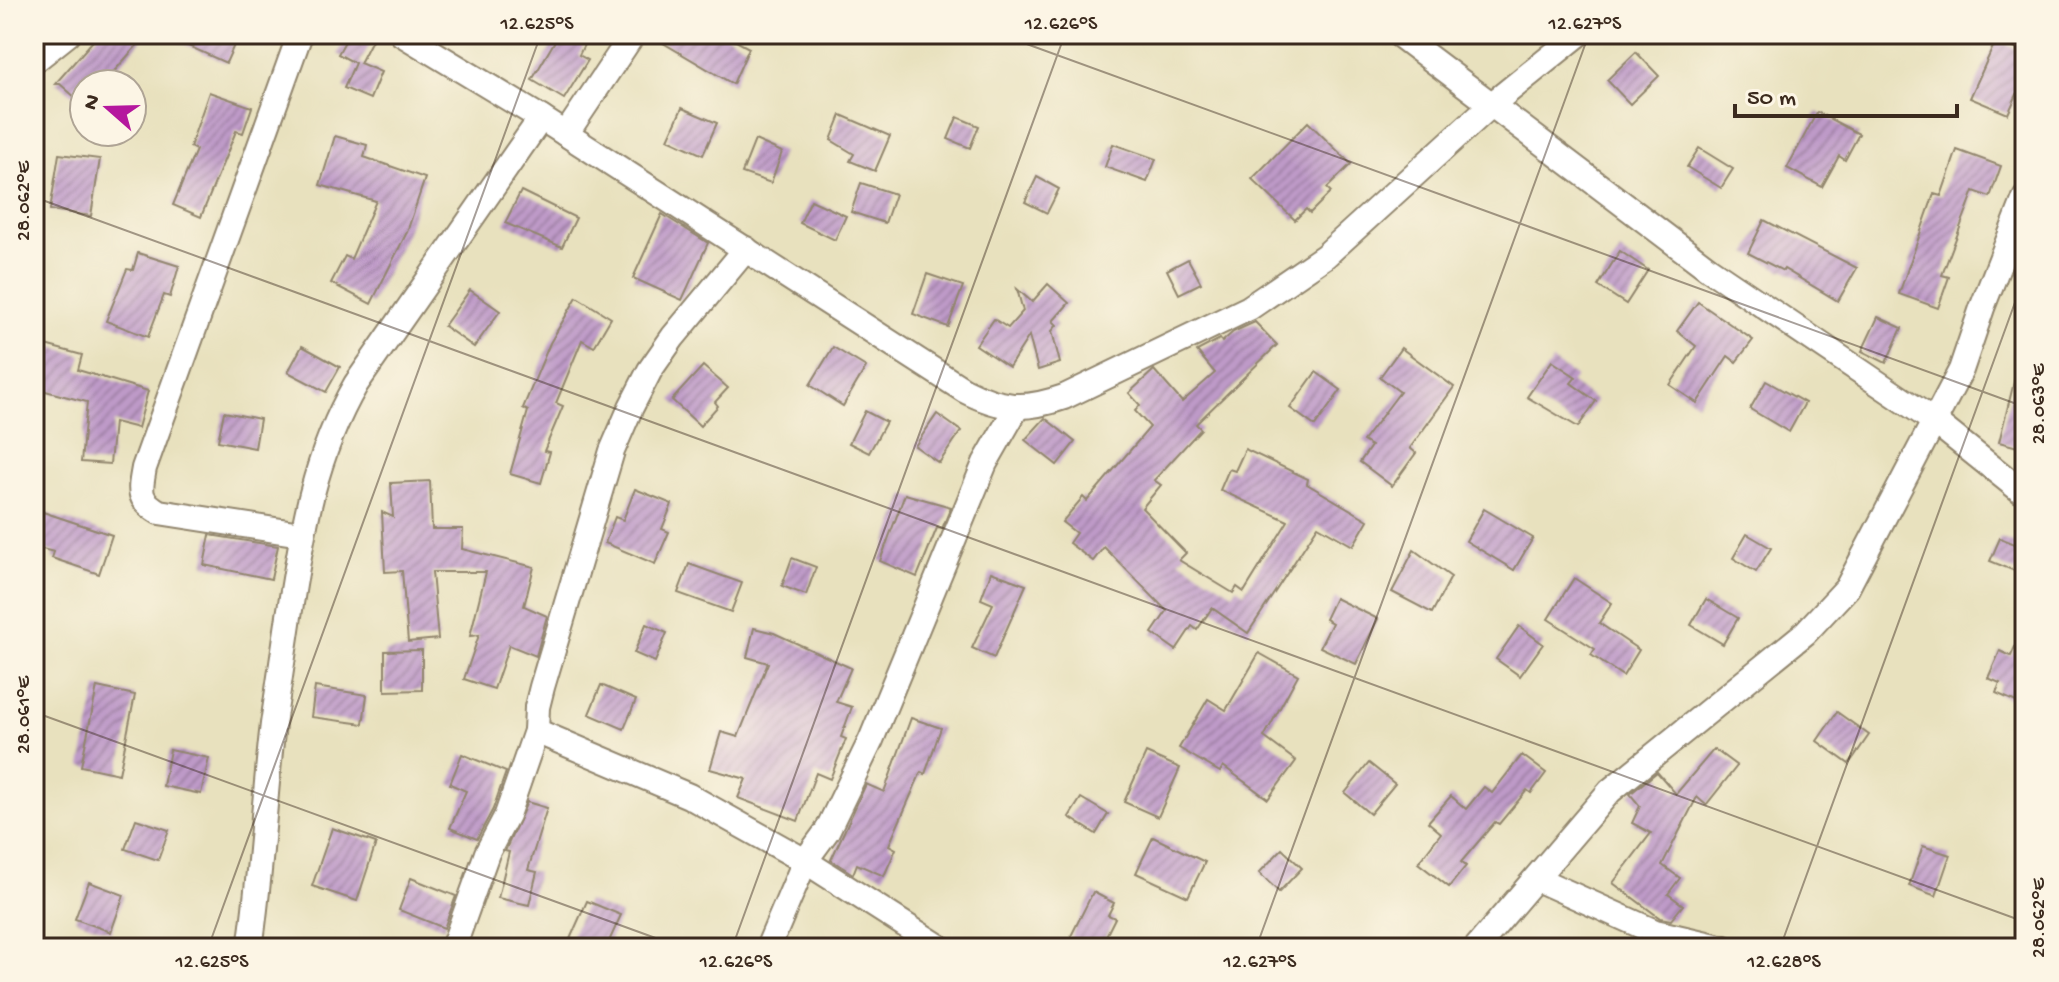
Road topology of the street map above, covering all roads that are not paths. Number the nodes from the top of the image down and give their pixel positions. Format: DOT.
graph roads {
  1 [pos="68,34"];
  2 [pos="300,34"];
  3 [pos="402,34"];
  4 [pos="633,34"];
  5 [pos="1398,34"];
  6 [pos="1579,34"];
  7 [pos="34,61"];
  8 [pos="1491,105"];
  9 [pos="541,118"];
  10 [pos="566,134"];
  11 [pos="2025,198"];
  12 [pos="746,249"];
  13 [pos="1017,407"];
  14 [pos="1934,421"];
  15 [pos="2025,494"];
  16 [pos="301,534"];
  17 [pos="536,731"];
  18 [pos="805,861"];
  19 [pos="1537,879"];
  20 [pos="250,948"];
  21 [pos="453,948"];
  22 [pos="768,948"];
  23 [pos="941,948"];
  24 [pos="1476,948"];
  25 [pos="1724,948"];
  1 -- 7 [label="street"];
  2 -- 16 [label="street"];
  3 -- 9 [label="street"];
  4 -- 10 [label="street"];
  5 -- 8 [label="street"];
  6 -- 8 [label="street"];
  8 -- 13 [label="street"];
  8 -- 14 [label="street"];
  9 -- 10 [label="street"];
  9 -- 16 [label="street"];
  10 -- 12 [label="street"];
  11 -- 14 [label="street"];
  12 -- 13 [label="street"];
  12 -- 17 [label="street"];
  13 -- 18 [label="street"];
  14 -- 15 [label="street"];
  14 -- 19 [label="street"];
  16 -- 20 [label="street"];
  17 -- 18 [label="street"];
  17 -- 21 [label="street"];
  18 -- 22 [label="street"];
  18 -- 23 [label="street"];
  19 -- 24 [label="street"];
  19 -- 25 [label="street"];
}
